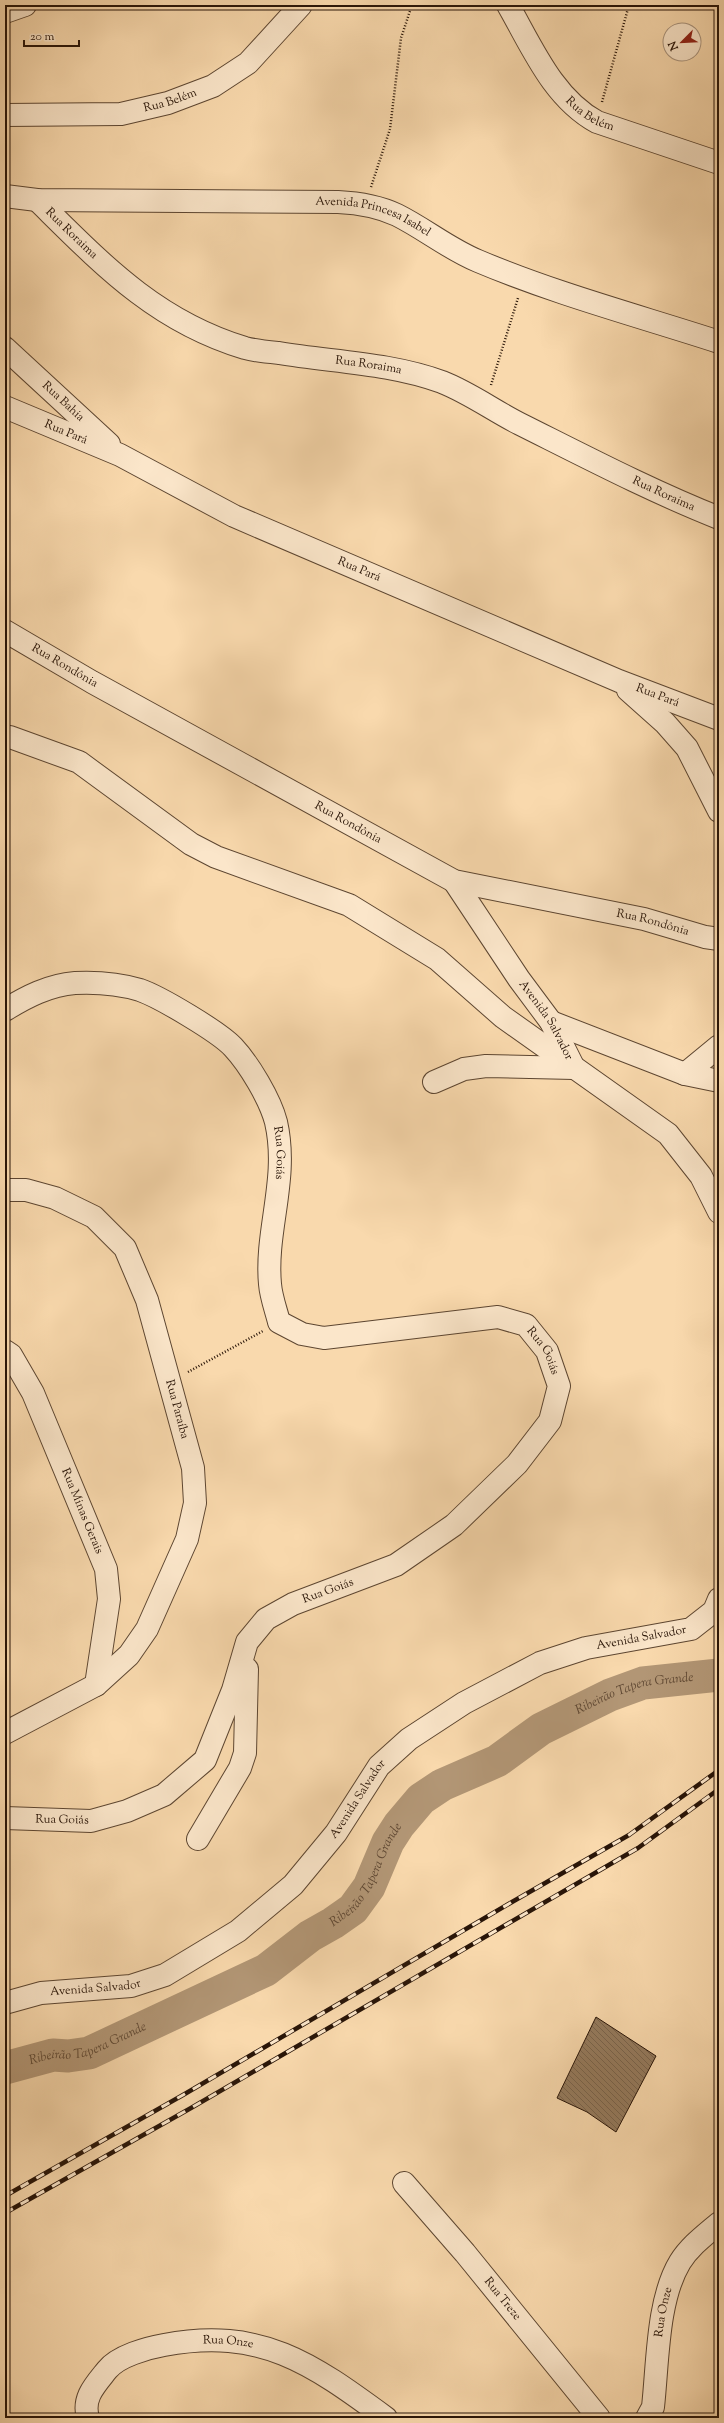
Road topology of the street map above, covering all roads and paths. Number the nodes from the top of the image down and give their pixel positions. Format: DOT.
graph roads {
  1 [pos="25,5"];
  2 [pos="302,5"];
  3 [pos="412,5"];
  4 [pos="508,5"];
  5 [pos="629,5"];
  6 [pos="5,12"];
  7 [pos="5,116"];
  8 [pos="597,122"];
  9 [pos="719,163"];
  10 [pos="5,196"];
  11 [pos="37,200"];
  12 [pos="365,204"];
  13 [pos="524,278"];
  14 [pos="719,342"];
  15 [pos="5,348"];
  16 [pos="485,404"];
  17 [pos="5,407"];
  18 [pos="120,455"];
  19 [pos="719,518"];
  20 [pos="5,631"];
  21 [pos="619,682"];
  22 [pos="719,719"];
  23 [pos="10,737"];
  24 [pos="719,811"];
  25 [pos="454,881"];
  26 [pos="719,939"];
  27 [pos="5,1010"];
  28 [pos="551,1022"];
  29 [pos="719,1046"];
  30 [pos="574,1068"];
  31 [pos="685,1074"];
  32 [pos="719,1081"];
  33 [pos="434,1082"];
  34 [pos="5,1190"];
  35 [pos="719,1212"];
  36 [pos="279,1322"];
  37 [pos="5,1351"];
  38 [pos="169,1382"];
  39 [pos="719,1599"];
  40 [pos="247,1642"];
  41 [pos="96,1685"];
  42 [pos="5,1733"];
  43 [pos="5,1818"];
  44 [pos="198,1839"];
  45 [pos="5,2003"];
  46 [pos="404,2183"];
  47 [pos="719,2223"];
  48 [pos="82,2417"];
  49 [pos="386,2418"];
  50 [pos="598,2418"];
  51 [pos="647,2418"];
  1 -- 6 [label="street"];
  2 -- 7 [label="street, Rua Belém"];
  3 -- 12 [label="path"];
  4 -- 8 [label="street, Rua Belém"];
  5 -- 8 [label="path"];
  8 -- 9 [label="street, Rua Belém"];
  10 -- 11 [label="street, Avenida Princesa Isabel"];
  11 -- 12 [label="street, Avenida Princesa Isabel"];
  11 -- 16 [label="street, Rua Roraima"];
  12 -- 13 [label="street, Avenida Princesa Isabel"];
  13 -- 14 [label="street, Avenida Princesa Isabel"];
  13 -- 16 [label="path"];
  15 -- 18 [label="street, Rua Bahia"];
  16 -- 19 [label="street, Rua Roraima"];
  17 -- 18 [label="street, Rua Pará"];
  18 -- 21 [label="street, Rua Pará"];
  20 -- 25 [label="street, Rua Rondônia"];
  21 -- 22 [label="street, Rua Pará"];
  21 -- 24 [label="street"];
  23 -- 30 [label="street"];
  25 -- 26 [label="street, Rua Rondônia"];
  25 -- 28 [label="street, Avenida Salvador"];
  27 -- 36 [label="street, Rua Goiás"];
  28 -- 30 [label="street, Avenida Salvador"];
  28 -- 31 [label="street"];
  29 -- 31 [label="street"];
  30 -- 33 [label="street"];
  30 -- 35 [label="street, Avenida Salvador"];
  31 -- 32 [label="street"];
  34 -- 38 [label="street, Rua Paraíba"];
  36 -- 38 [label="path"];
  36 -- 40 [label="street, Rua Goiás"];
  37 -- 41 [label="street, Rua Minas Gerais"];
  38 -- 41 [label="street, Rua Paraíba"];
  39 -- 45 [label="street, Avenida Salvador"];
  40 -- 43 [label="street, Rua Goiás"];
  40 -- 44 [label="street"];
  41 -- 42 [label="street, Rua Paraíba"];
  46 -- 50 [label="street, Rua Treze"];
  47 -- 51 [label="street, Rua Onze"];
  48 -- 49 [label="street, Rua Onze"];
}
